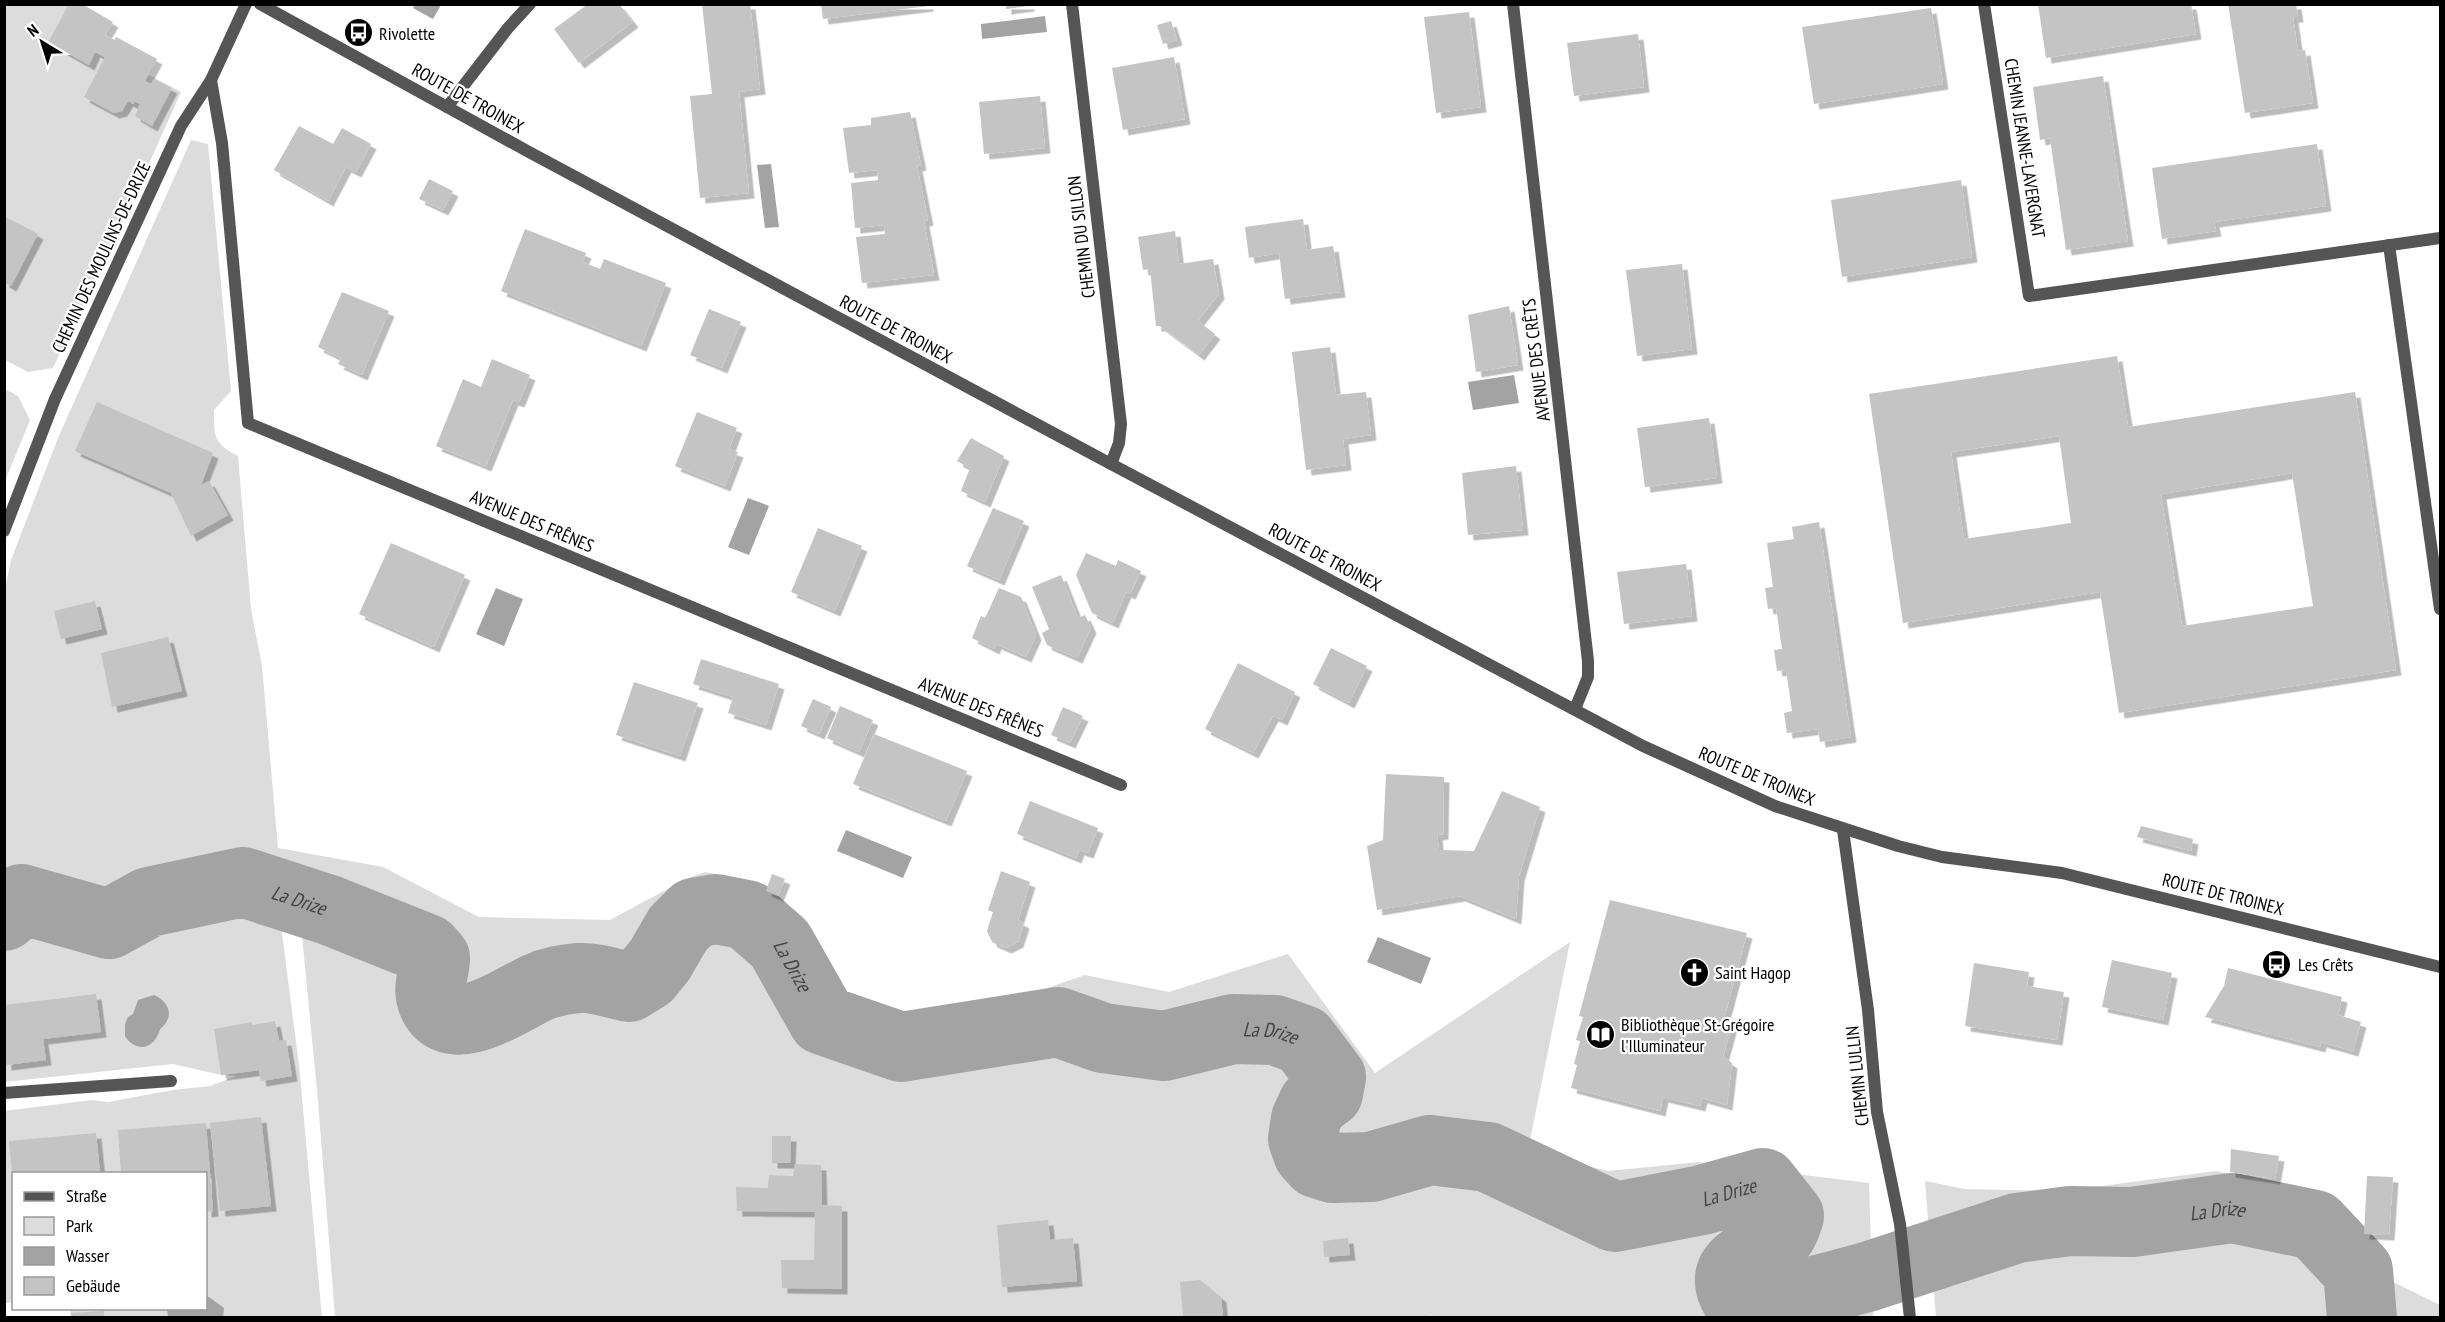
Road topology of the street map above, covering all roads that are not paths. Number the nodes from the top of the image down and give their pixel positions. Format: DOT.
graph roads {
  1 [pos="246,4"];
  2 [pos="260,4"];
  3 [pos="530,4"];
  4 [pos="1072,4"];
  5 [pos="1513,4"];
  6 [pos="1984,4"];
  7 [pos="210,80"];
  8 [pos="447,107"];
  9 [pos="2440,238"];
  10 [pos="2390,245"];
  11 [pos="1111,464"];
  12 [pos="4,531"];
  13 [pos="2440,609"];
  14 [pos="1575,709"];
  15 [pos="1121,784"];
  16 [pos="1843,830"];
  17 [pos="2440,967"];
  18 [pos="171,1081"];
  19 [pos="4,1093"];
  20 [pos="1910,1317"];
  1 -- 7 [label="street, CHEMIN DES MOULINS-DE-DRIZE"];
  2 -- 8 [label="street, ROUTE DE TROINEX"];
  3 -- 8 [label="street"];
  4 -- 11 [label="street, CHEMIN DU SILLON"];
  5 -- 14 [label="street, AVENUE DES CRÊTS"];
  6 -- 10 [label="street, CHEMIN JEANNE-LAVERGNAT"];
  7 -- 12 [label="street, CHEMIN DES MOULINS-DE-DRIZE"];
  7 -- 15 [label="street, AVENUE DES FRÊNES"];
  8 -- 11 [label="street, ROUTE DE TROINEX"];
  9 -- 10 [label="street"];
  10 -- 13 [label="street"];
  11 -- 14 [label="street, ROUTE DE TROINEX"];
  14 -- 16 [label="street, ROUTE DE TROINEX"];
  16 -- 17 [label="street, ROUTE DE TROINEX"];
  16 -- 20 [label="street, CHEMIN LULLIN"];
  18 -- 19 [label="street"];
}
